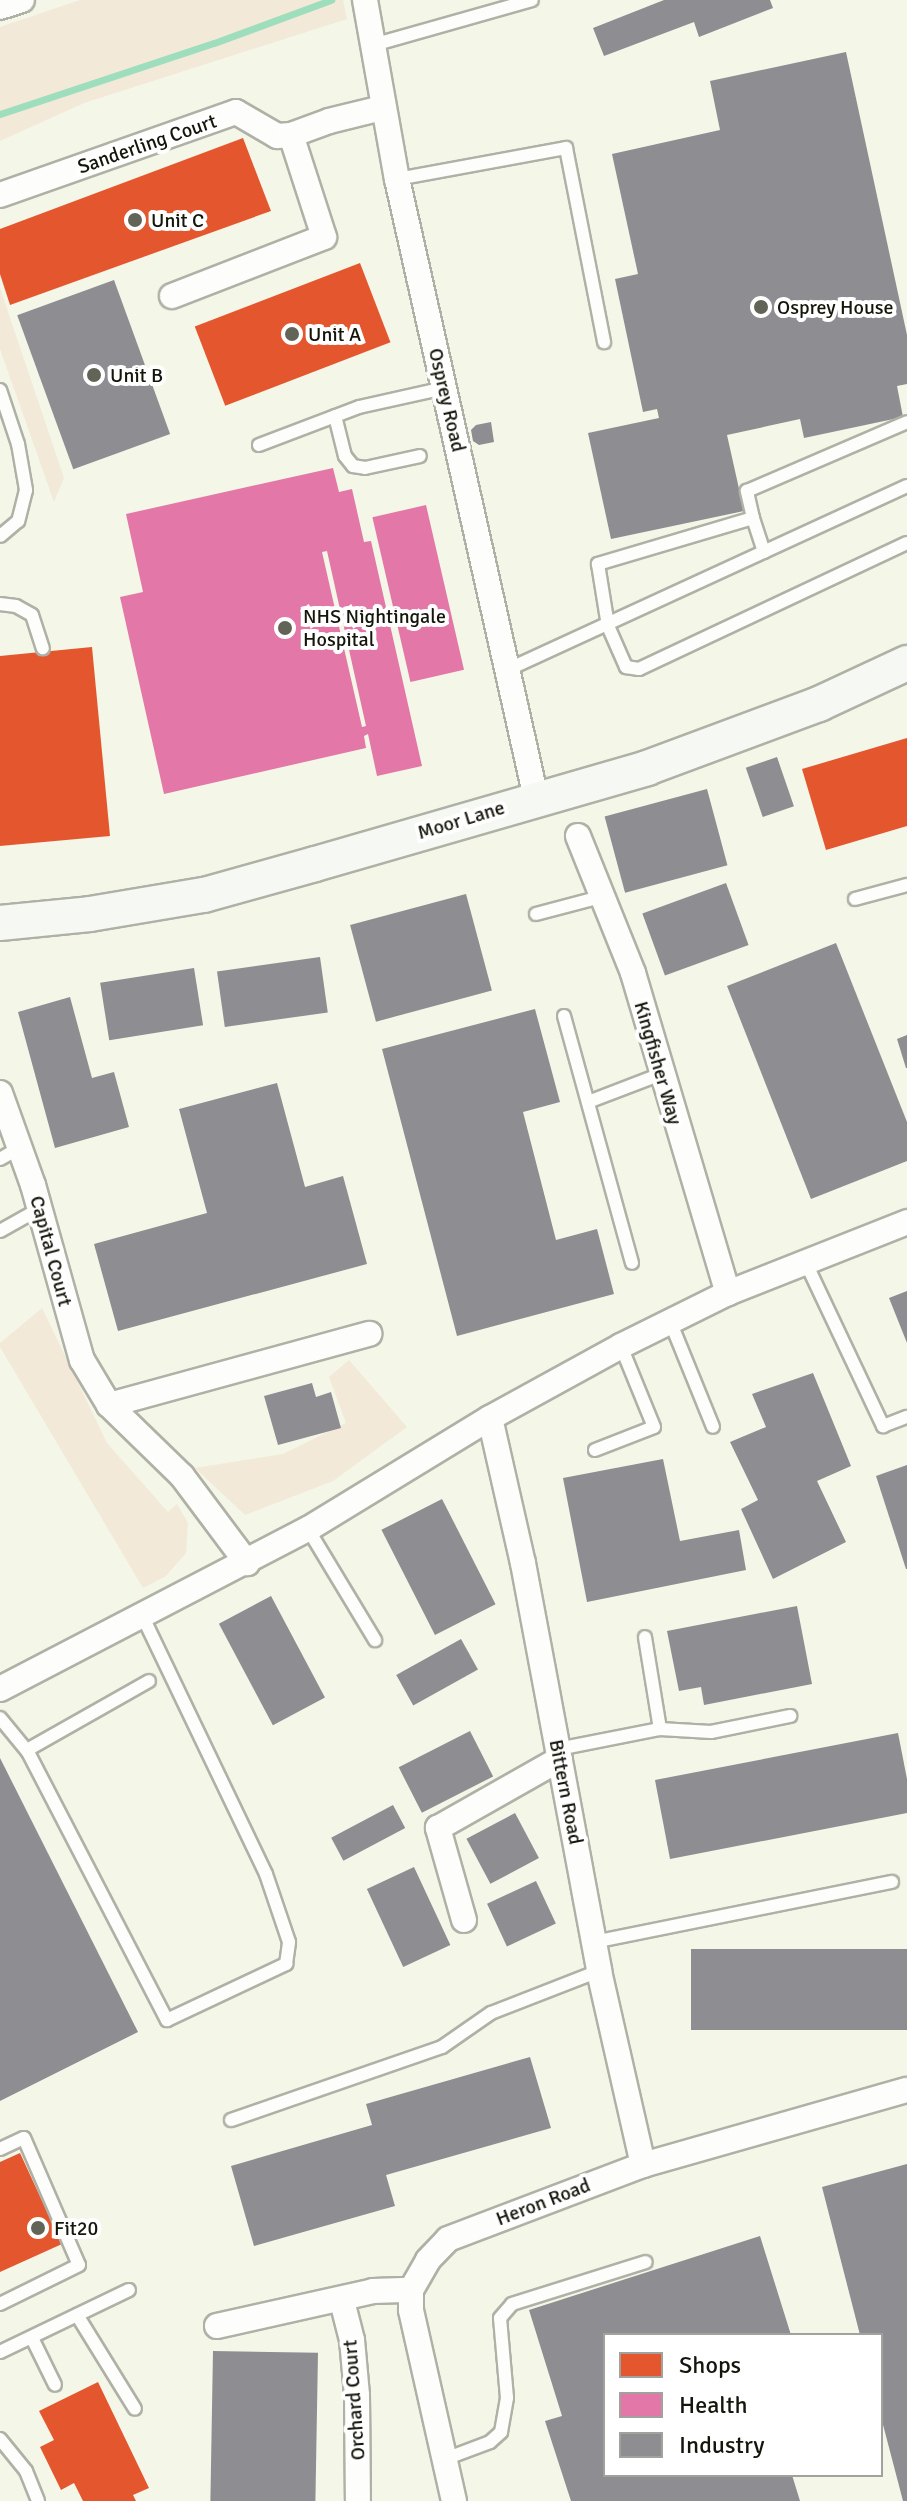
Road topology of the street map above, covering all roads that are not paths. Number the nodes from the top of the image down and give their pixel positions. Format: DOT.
graph roads {
  1 [pos="22,0"];
  2 [pos="365,0"];
  3 [pos="532,0"];
  4 [pos="0,7"];
  5 [pos="373,45"];
  6 [pos="382,108"];
  7 [pos="291,135"];
  8 [pos="397,179"];
  9 [pos="0,195"];
  10 [pos="172,296"];
  11 [pos="604,342"];
  12 [pos="444,388"];
  13 [pos="0,390"];
  14 [pos="335,416"];
  15 [pos="907,422"];
  16 [pos="259,445"];
  17 [pos="420,456"];
  18 [pos="907,486"];
  19 [pos="753,518"];
  20 [pos="0,536"];
  21 [pos="907,543"];
  22 [pos="764,552"];
  23 [pos="0,604"];
  24 [pos="608,626"];
  25 [pos="43,648"];
  26 [pos="907,663"];
  27 [pos="509,669"];
  28 [pos="536,798"];
  29 [pos="578,836"];
  30 [pos="907,885"];
  31 [pos="604,896"];
  32 [pos="855,899"];
  33 [pos="536,914"];
  34 [pos="0,923"];
  35 [pos="564,1016"];
  36 [pos="661,1074"];
  37 [pos="0,1093"];
  38 [pos="588,1102"];
  39 [pos="10,1154"];
  40 [pos="39,1209"];
  41 [pos="907,1222"];
  42 [pos="0,1231"];
  43 [pos="805,1261"];
  44 [pos="632,1263"];
  45 [pos="728,1293"];
  46 [pos="670,1321"];
  47 [pos="369,1334"];
  48 [pos="621,1346"];
  49 [pos="109,1405"];
  50 [pos="907,1417"];
  51 [pos="490,1418"];
  52 [pos="713,1427"];
  53 [pos="595,1450"];
  54 [pos="308,1529"];
  55 [pos="247,1563"];
  56 [pos="142,1615"];
  57 [pos="645,1637"];
  58 [pos="375,1640"];
  59 [pos="149,1681"];
  60 [pos="0,1689"];
  61 [pos="790,1716"];
  62 [pos="0,1718"];
  63 [pos="660,1729"];
  64 [pos="27,1750"];
  65 [pos="559,1754"];
  66 [pos="892,1882"];
  67 [pos="464,1920"];
  68 [pos="594,1942"];
  69 [pos="599,1971"];
  70 [pos="907,2090"];
  71 [pos="231,2120"];
  72 [pos="0,2149"];
  73 [pos="643,2165"];
  74 [pos="646,2262"];
  75 [pos="129,2290"];
  76 [pos="411,2290"];
  77 [pos="342,2301"];
  78 [pos="0,2304"];
  79 [pos="77,2315"];
  80 [pos="217,2326"];
  81 [pos="32,2338"];
  82 [pos="0,2352"];
  83 [pos="55,2385"];
  84 [pos="135,2409"];
  85 [pos="0,2439"];
  86 [pos="445,2459"];
  87 [pos="38,2501"];
  88 [pos="358,2501"];
  89 [pos="454,2501"];
  1 -- 4 [label="street"];
  2 -- 5 [label="street, Osprey Road"];
  3 -- 5 [label="lane"];
  5 -- 6 [label="street, Osprey Road"];
  6 -- 7 [label="street"];
  6 -- 8 [label="street, Osprey Road"];
  7 -- 9 [label="street, Sanderling Court"];
  7 -- 10 [label="street"];
  8 -- 11 [label="lane"];
  8 -- 12 [label="street, Osprey Road"];
  12 -- 14 [label="lane"];
  12 -- 27 [label="street, Osprey Road"];
  13 -- 20 [label="lane"];
  14 -- 16 [label="lane"];
  14 -- 17 [label="lane"];
  15 -- 19 [label="lane"];
  18 -- 22 [label="lane"];
  19 -- 22 [label="lane"];
  19 -- 24 [label="lane"];
  21 -- 24 [label="lane"];
  22 -- 24 [label="lane"];
  23 -- 25 [label="lane"];
  24 -- 27 [label="lane"];
  26 -- 28 [label="main road, Moor Lane"];
  27 -- 28 [label="street, Osprey Road"];
  28 -- 34 [label="main road, Moor Lane"];
  29 -- 31 [label="street, Kingfisher Way"];
  30 -- 32 [label="lane"];
  31 -- 33 [label="lane"];
  31 -- 36 [label="street, Kingfisher Way"];
  35 -- 38 [label="lane"];
  36 -- 38 [label="lane"];
  36 -- 45 [label="street, Kingfisher Way"];
  37 -- 39 [label="street, Capital Court"];
  38 -- 44 [label="lane"];
  39 -- 40 [label="street, Capital Court"];
  40 -- 42 [label="lane"];
  40 -- 49 [label="street, Capital Court"];
  41 -- 43 [label="street"];
  43 -- 45 [label="street"];
  43 -- 50 [label="lane"];
  45 -- 46 [label="street"];
  46 -- 48 [label="street"];
  46 -- 52 [label="lane"];
  47 -- 49 [label="street"];
  48 -- 51 [label="street"];
  48 -- 53 [label="lane"];
  49 -- 55 [label="street, Capital Court"];
  51 -- 54 [label="street"];
  51 -- 65 [label="street, Bittern Road"];
  54 -- 55 [label="street"];
  54 -- 58 [label="lane"];
  55 -- 56 [label="street"];
  56 -- 60 [label="street"];
  56 -- 64 [label="lane"];
  57 -- 63 [label="lane"];
  59 -- 64 [label="lane"];
  61 -- 63 [label="lane"];
  62 -- 64 [label="lane"];
  63 -- 65 [label="lane"];
  65 -- 67 [label="street"];
  65 -- 68 [label="street, Bittern Road"];
  66 -- 68 [label="lane"];
  68 -- 69 [label="street, Bittern Road"];
  69 -- 71 [label="lane"];
  69 -- 73 [label="street, Bittern Road"];
  70 -- 73 [label="street, Heron Road"];
  72 -- 78 [label="lane"];
  73 -- 76 [label="street, Heron Road"];
  74 -- 86 [label="lane"];
  75 -- 79 [label="lane"];
  76 -- 77 [label="street"];
  76 -- 86 [label="street"];
  77 -- 80 [label="street"];
  77 -- 88 [label="street, Orchard Court"];
  79 -- 81 [label="lane"];
  79 -- 84 [label="lane"];
  81 -- 82 [label="lane"];
  81 -- 83 [label="lane"];
  85 -- 87 [label="lane"];
  86 -- 89 [label="street"];
}
